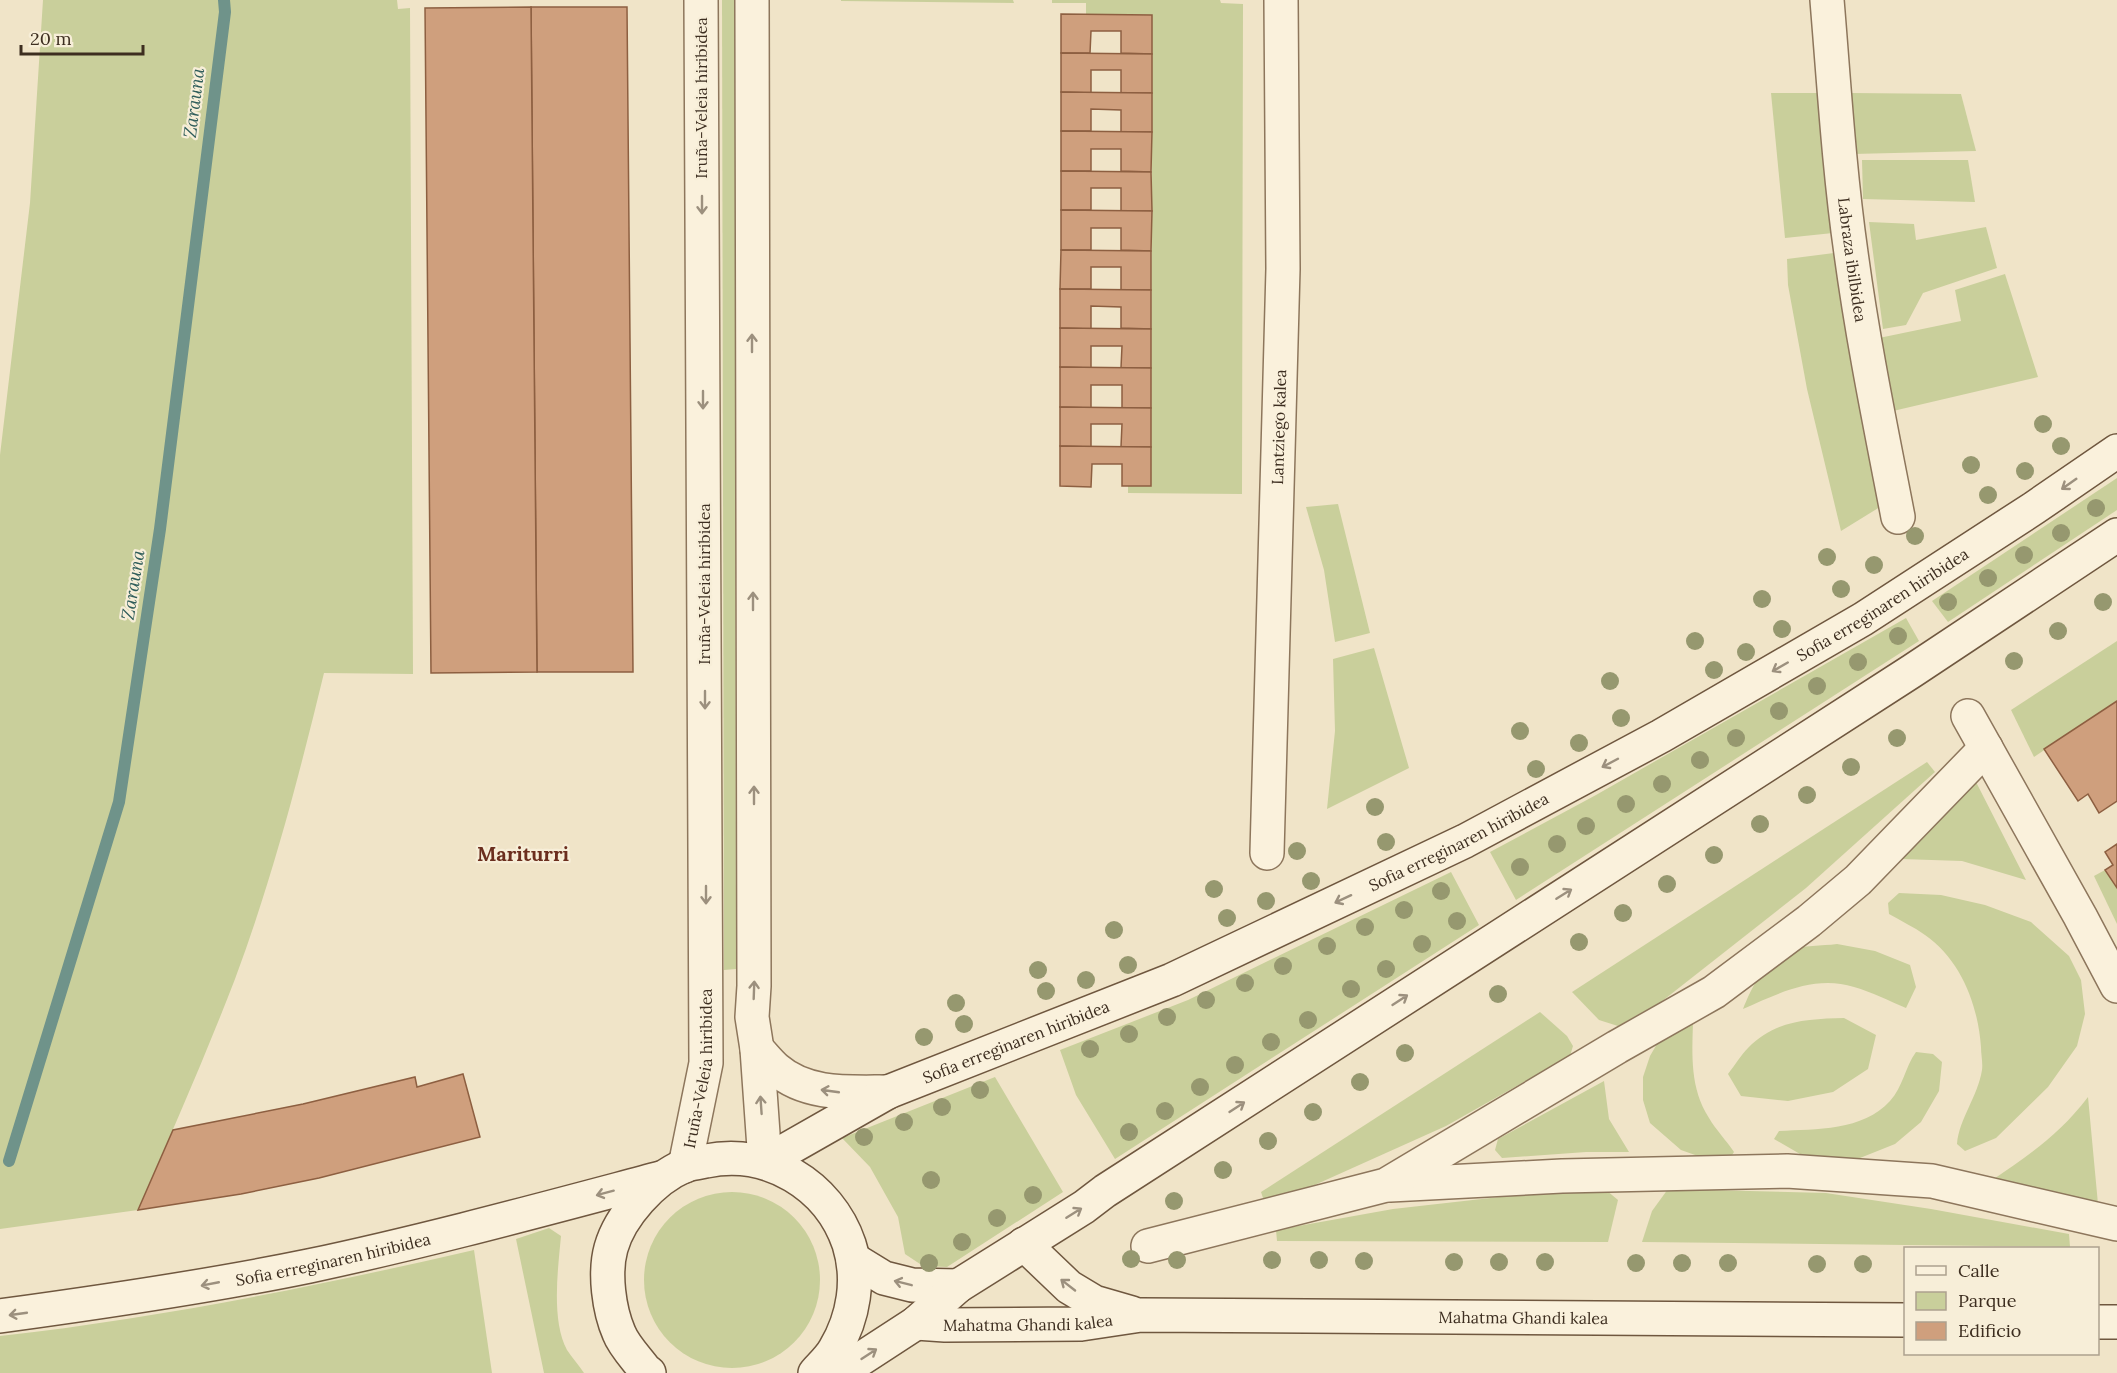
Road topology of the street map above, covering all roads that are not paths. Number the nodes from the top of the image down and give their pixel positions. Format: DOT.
graph roads {
  1 [pos="701,0"];
  2 [pos="752,0"];
  3 [pos="1281,0"];
  4 [pos="1827,0"];
  5 [pos="2117,451"];
  6 [pos="1898,517"];
  7 [pos="2117,535"];
  8 [pos="1968,716"];
  9 [pos="1986,748"];
  10 [pos="1268,854"];
  11 [pos="2117,986"];
  12 [pos="757,1049"];
  13 [pos="888,1092"];
  14 [pos="765,1162"];
  15 [pos="673,1172"];
  16 [pos="1386,1185"];
  17 [pos="2117,1224"];
  18 [pos="1024,1245"];
  19 [pos="1148,1246"];
  20 [pos="854,1259"];
  21 [pos="958,1286"];
  22 [pos="0,1316"];
  23 [pos="1141,1316"];
  24 [pos="1904,1320"];
  25 [pos="2099,1322"];
  26 [pos="2117,1322"];
  27 [pos="916,1323"];
  28 [pos="649,1373"];
  29 [pos="816,1373"];
  1 -- 15 [label="street, Iruña-Veleia hiribidea, one-way"];
  12 -- 2 [label="street, one-way"];
  3 -- 10 [label="street, Lantziego kalea"];
  4 -- 6 [label="street, Labraza ibilbidea"];
  5 -- 13 [label="street, Sofia erreginaren hiribidea, one-way"];
  18 -- 7 [label="street, one-way"];
  8 -- 9 [label="street"];
  9 -- 11 [label="street"];
  9 -- 16 [label="street"];
  13 -- 12 [label="street, one-way"];
  14 -- 12 [label="street, one-way"];
  13 -- 14 [label="street, Sofia erreginaren hiribidea"];
  14 -- 15 [label="street, Sofia erreginaren hiribidea"];
  14 -- 20 [label="street, Sofia erreginaren hiribidea"];
  15 -- 22 [label="street, Sofia erreginaren hiribidea, one-way"];
  15 -- 28 [label="street"];
  16 -- 17 [label="street"];
  16 -- 19 [label="street"];
  18 -- 21 [label="street"];
  23 -- 18 [label="street, Mahatma Ghandi kalea, one-way"];
  21 -- 20 [label="street, one-way"];
  20 -- 29 [label="street, Sofia erreginaren hiribidea"];
  21 -- 27 [label="street"];
  23 -- 24 [label="street, Mahatma Ghandi kalea"];
  23 -- 27 [label="street, Mahatma Ghandi kalea"];
  25 -- 26 [label="street"];
  29 -- 27 [label="street, one-way"];
}
